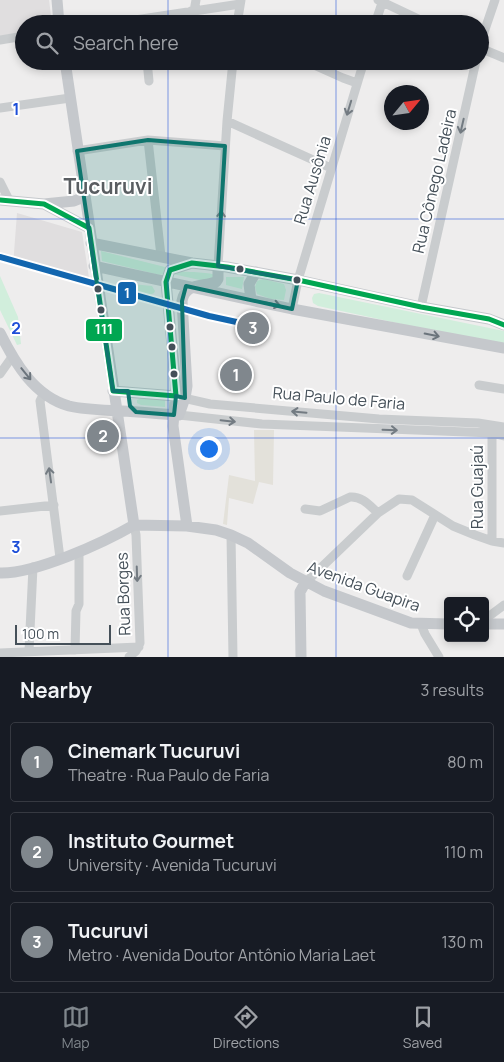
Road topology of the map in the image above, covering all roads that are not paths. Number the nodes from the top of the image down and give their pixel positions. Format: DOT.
graph roads {
  1 [pos="58,0"];
  2 [pos="196,0"];
  3 [pos="495,0"];
  4 [pos="381,1"];
  5 [pos="241,2"];
  6 [pos="192,11"];
  7 [pos="59,15"];
  8 [pos="172,15"];
  9 [pos="192,15"];
  10 [pos="239,15"];
  11 [pos="377,15"];
  12 [pos="410,15"];
  13 [pos="489,18"];
  14 [pos="15,38"];
  15 [pos="0,40"];
  16 [pos="489,50"];
  17 [pos="504,58"];
  18 [pos="66,70"];
  19 [pos="148,70"];
  20 [pos="232,70"];
  21 [pos="325,70"];
  22 [pos="361,70"];
  23 [pos="474,70"];
  24 [pos="149,80"];
  25 [pos="357,82"];
  26 [pos="70,98"];
  27 [pos="0,108"];
  28 [pos="226,121"];
  29 [pos="148,140"];
  30 [pos="225,146"];
  31 [pos="78,151"];
  32 [pos="331,168"];
  33 [pos="0,182"];
  34 [pos="84,194"];
  35 [pos="5,200"];
  36 [pos="44,204"];
  37 [pos="89,228"];
  38 [pos="91,243"];
  39 [pos="161,256"];
  40 [pos="192,263"];
  41 [pos="94,266"];
  42 [pos="218,266"];
  43 [pos="256,272"];
  44 [pos="298,280"];
  45 [pos="166,282"];
  46 [pos="191,287"];
  47 [pos="251,300"];
  48 [pos="421,307"];
  49 [pos="292,309"];
  50 [pos="489,319"];
  51 [pos="504,321"];
  52 [pos="504,325"];
  53 [pos="0,333"];
  54 [pos="504,348"];
  55 [pos="12,357"];
  56 [pos="0,374"];
  57 [pos="479,385"];
  58 [pos="504,389"];
  59 [pos="113,391"];
  60 [pos="134,392"];
  61 [pos="46,394"];
  62 [pos="180,397"];
  63 [pos="116,410"];
  64 [pos="136,412"];
  65 [pos="323,413"];
  66 [pos="177,415"];
  67 [pos="322,426"];
  68 [pos="504,427"];
  69 [pos="492,433"];
  70 [pos="504,436"];
  71 [pos="54,506"];
  72 [pos="305,509"];
  73 [pos="0,512"];
  74 [pos="378,513"];
  75 [pos="435,515"];
  76 [pos="134,525"];
  77 [pos="187,526"];
  78 [pos="231,535"];
  79 [pos="492,542"];
  80 [pos="504,543"];
  81 [pos="78,552"];
  82 [pos="60,558"];
  83 [pos="33,567"];
  84 [pos="0,573"];
  85 [pos="406,576"];
  86 [pos="305,583"];
  87 [pos="504,605"];
  88 [pos="489,616"];
  89 [pos="421,624"];
  90 [pos="444,624"];
  91 [pos="489,624"];
  92 [pos="504,624"];
  93 [pos="139,647"];
  94 [pos="75,650"];
  95 [pos="29,651"];
  96 [pos="0,653"];
  97 [pos="48,654"];
  98 [pos="129,657"];
  99 [pos="233,657"];
  100 [pos="301,657"];
  101 [pos="439,657"];
  1 -- 7 [label="main road"];
  2 -- 6 [label="street"];
  3 -- 13 [label="street"];
  4 -- 11 [label="street"];
  4 -- 12 [label="street"];
  5 -- 6 [label="street"];
  5 -- 10 [label="street"];
  6 -- 8 [label="street"];
  6 -- 9 [label="street"];
  14 -- 15 [label="street"];
  16 -- 17 [label="street"];
  18 -- 26 [label="main road"];
  19 -- 24 [label="street"];
  20 -- 28 [label="street"];
  21 -- 25 [label="street"];
  22 -- 25 [label="street, Rua Ausônia"];
  23 -- 48 [label="street, Rua Cônego Ladeira, one-way"];
  25 -- 32 [label="street, Rua Ausônia, one-way"];
  26 -- 27 [label="street"];
  26 -- 31 [label="main road"];
  28 -- 30 [label="street"];
  28 -- 32 [label="street"];
  29 -- 30 [label="street"];
  29 -- 31 [label="street"];
  29 -- 39 [label="street"];
  42 -- 30 [label="street, one-way"];
  31 -- 34 [label="main road"];
  32 -- 44 [label="street, Rua Ausônia"];
  33 -- 35 [label="street"];
  34 -- 36 [label="main road"];
  34 -- 37 [label="main road"];
  35 -- 36 [label="main road"];
  36 -- 37 [label="main road"];
  37 -- 38 [label="main road"];
  38 -- 39 [label="main road"];
  38 -- 41 [label="main road"];
  39 -- 40 [label="main road"];
  40 -- 42 [label="main road"];
  40 -- 45 [label="main road"];
  41 -- 45 [label="main road"];
  41 -- 59 [label="main road"];
  42 -- 43 [label="main road"];
  42 -- 46 [label="main road"];
  43 -- 44 [label="main road"];
  43 -- 47 [label="main road"];
  44 -- 48 [label="main road"];
  44 -- 49 [label="street, Rua Ausônia"];
  45 -- 46 [label="main road"];
  45 -- 62 [label="main road"];
  46 -- 47 [label="main road"];
  46 -- 62 [label="main road"];
  47 -- 49 [label="main road, one-way"];
  48 -- 50 [label="main road"];
  49 -- 54 [label="main road, one-way"];
  50 -- 51 [label="street"];
  50 -- 52 [label="main road"];
  53 -- 55 [label="main road, Rua Paulo de Faria"];
  55 -- 56 [label="street"];
  55 -- 61 [label="main road, Rua Paulo de Faria, one-way"];
  57 -- 58 [label="street"];
  59 -- 60 [label="main road, Rua Paulo de Faria"];
  59 -- 63 [label="main road"];
  60 -- 62 [label="main road, Rua Paulo de Faria"];
  60 -- 64 [label="main road"];
  61 -- 63 [label="main road, Rua Paulo de Faria"];
  71 -- 61 [label="street, one-way"];
  65 -- 62 [label="street, Rua Paulo de Faria, one-way"];
  62 -- 66 [label="main road"];
  63 -- 64 [label="main road, Rua Paulo de Faria"];
  63 -- 76 [label="main road"];
  64 -- 66 [label="main road, Rua Paulo de Faria"];
  65 -- 67 [label="street"];
  65 -- 68 [label="street, Rua Paulo de Faria"];
  66 -- 67 [label="street, Rua Paulo de Faria, one-way"];
  66 -- 77 [label="main road"];
  67 -- 69 [label="street, Rua Paulo de Faria, one-way"];
  69 -- 70 [label="street, Rua Paulo de Faria"];
  69 -- 79 [label="street, Rua Guajaú"];
  71 -- 73 [label="street"];
  71 -- 82 [label="street"];
  72 -- 74 [label="street"];
  74 -- 75 [label="street"];
  74 -- 86 [label="street"];
  75 -- 79 [label="street"];
  75 -- 85 [label="street"];
  76 -- 77 [label="main road, Avenida Guapira"];
  76 -- 81 [label="main road"];
  76 -- 93 [label="street, Rua Borges, one-way"];
  77 -- 78 [label="main road, Avenida Guapira"];
  78 -- 86 [label="main road, Avenida Guapira"];
  78 -- 99 [label="street"];
  79 -- 80 [label="street"];
  81 -- 82 [label="main road"];
  81 -- 94 [label="street"];
  82 -- 83 [label="main road"];
  83 -- 84 [label="main road"];
  83 -- 95 [label="street"];
  86 -- 89 [label="main road, Avenida Guapira"];
  86 -- 100 [label="main road"];
  87 -- 88 [label="street"];
  89 -- 90 [label="main road, Avenida Guapira"];
  89 -- 101 [label="street"];
  91 -- 92 [label="main road"];
  93 -- 94 [label="street"];
  93 -- 98 [label="street, Rua Borges"];
  94 -- 97 [label="street"];
  95 -- 96 [label="street"];
  95 -- 97 [label="street"];
}
